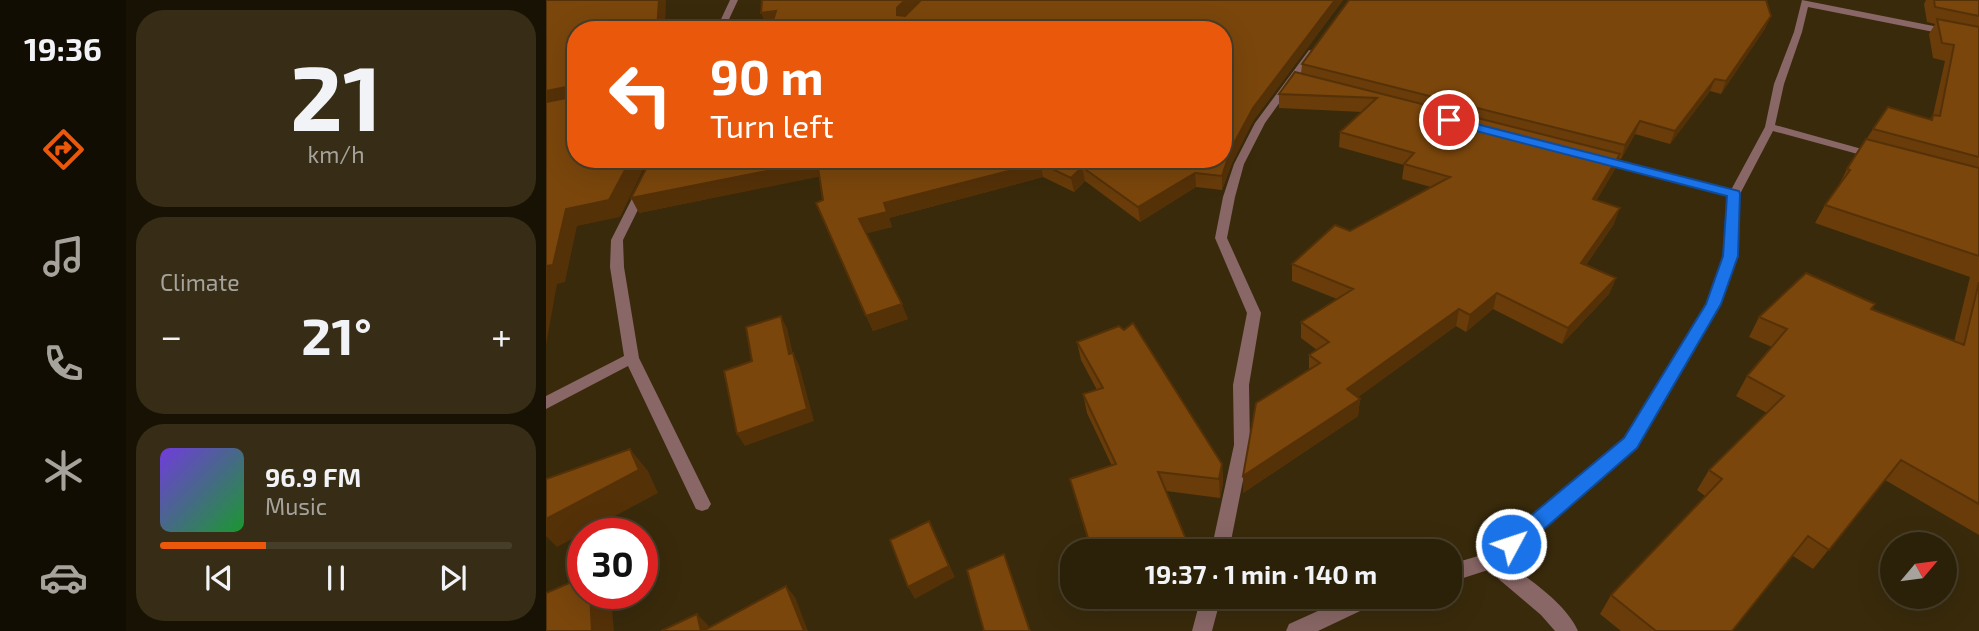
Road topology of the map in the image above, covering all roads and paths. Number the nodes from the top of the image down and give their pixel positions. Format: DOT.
graph roads {
  1 [pos="734,0"];
  2 [pos="1806,2"];
  3 [pos="724,21"];
  4 [pos="1979,38"];
  5 [pos="1318,43"];
  6 [pos="1770,127"];
  7 [pos="1587,156"];
  8 [pos="1888,159"];
  9 [pos="653,168"];
  10 [pos="1734,194"];
  11 [pos="632,358"];
  12 [pos="546,404"];
  13 [pos="702,504"];
  14 [pos="1223,539"];
  15 [pos="1491,561"];
  16 [pos="1462,570"];
  17 [pos="1208,609"];
  18 [pos="1344,609"];
  19 [pos="1202,631"];
  20 [pos="1296,631"];
  21 [pos="1568,631"];
  1 -- 3 [label="street"];
  2 -- 4 [label="street"];
  2 -- 6 [label="street"];
  5 -- 14 [label="street"];
  6 -- 8 [label="street"];
  6 -- 10 [label="street"];
  7 -- 10 [label="street"];
  9 -- 11 [label="street"];
  10 -- 15 [label="street"];
  11 -- 12 [label="street"];
  11 -- 13 [label="street"];
  15 -- 16 [label="street"];
  15 -- 21 [label="street"];
  17 -- 19 [label="street"];
  18 -- 20 [label="street"];
}
